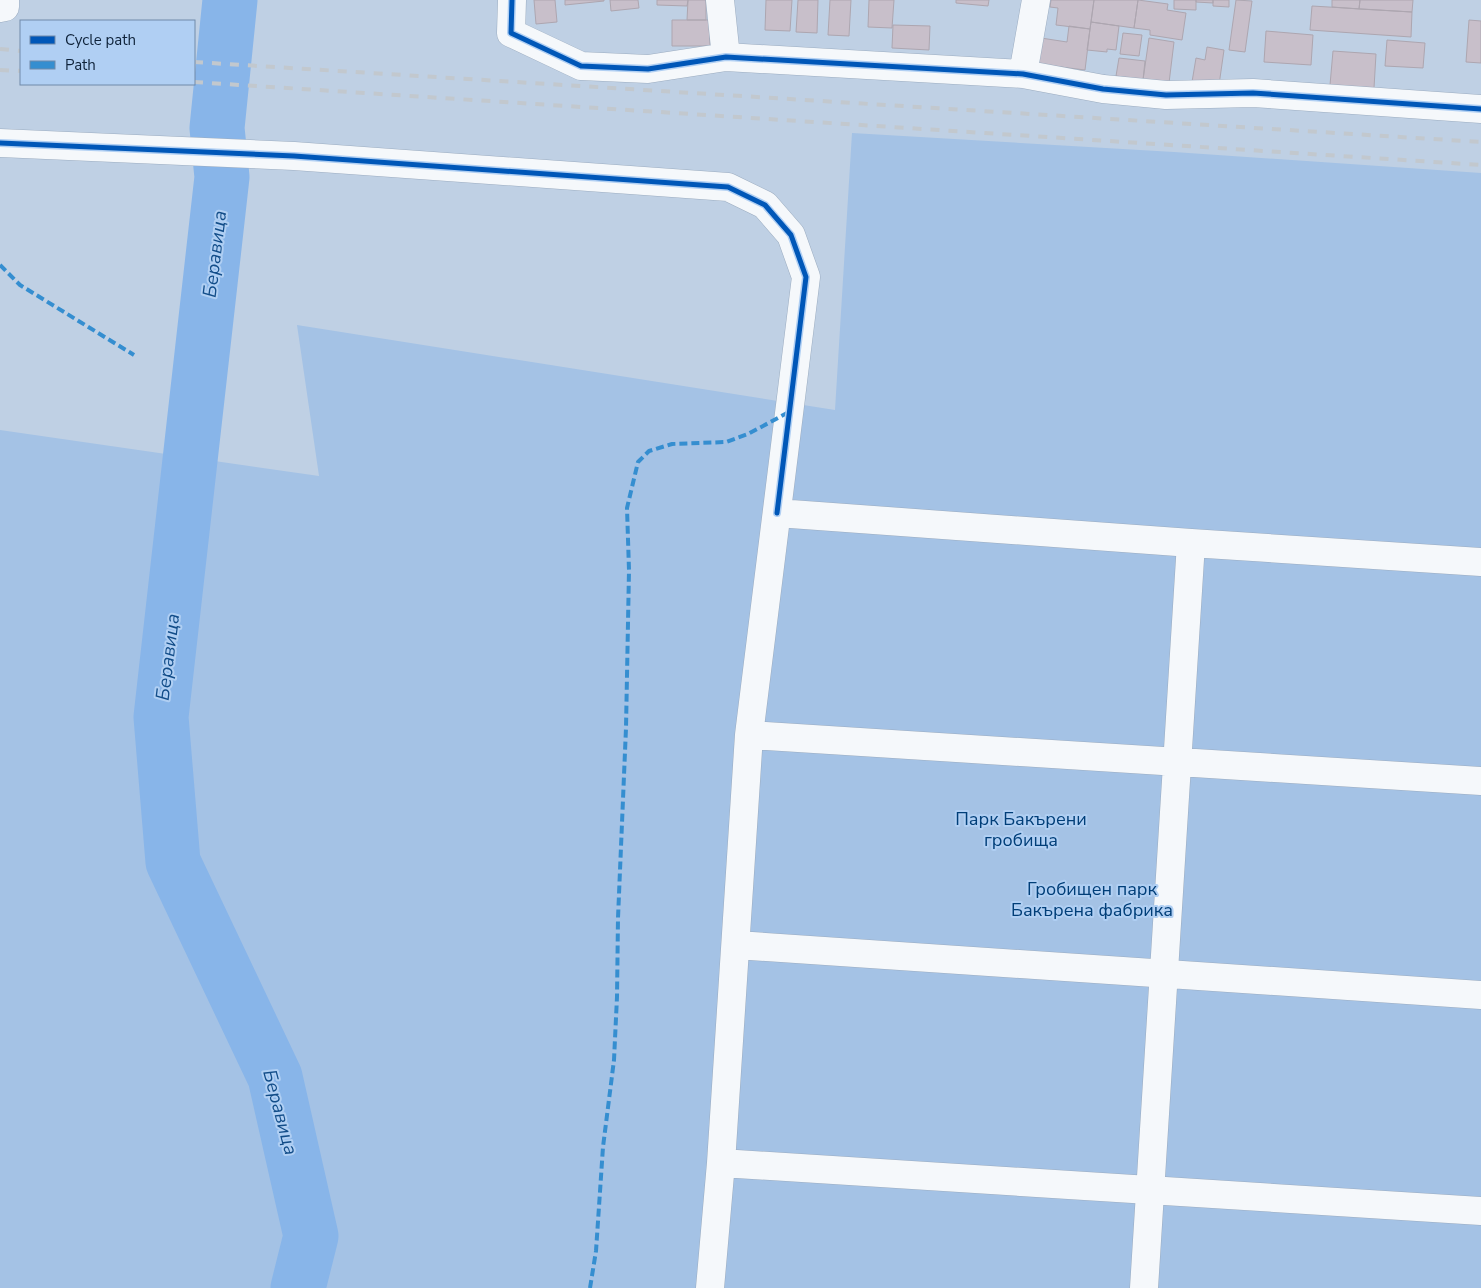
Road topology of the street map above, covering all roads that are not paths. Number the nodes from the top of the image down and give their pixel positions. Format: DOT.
graph roads {
  1 [pos="512,0"];
  2 [pos="720,0"];
  3 [pos="1036,0"];
  4 [pos="726,57"];
  5 [pos="1023,74"];
  6 [pos="1481,109"];
  7 [pos="0,143"];
  8 [pos="777,513"];
  9 [pos="1191,543"];
  10 [pos="1481,562"];
  11 [pos="750,735"];
  12 [pos="1177,762"];
  13 [pos="1481,781"];
  14 [pos="736,945"];
  15 [pos="1164,974"];
  16 [pos="1481,995"];
  17 [pos="721,1163"];
  18 [pos="1150,1190"];
  19 [pos="1481,1211"];
  20 [pos="710,1288"];
  21 [pos="1144,1288"];
  1 -- 4 [label="street"];
  2 -- 4 [label="street"];
  3 -- 5 [label="street"];
  4 -- 5 [label="street"];
  5 -- 6 [label="street"];
  7 -- 8 [label="street"];
  8 -- 9 [label="street"];
  8 -- 11 [label="street"];
  9 -- 10 [label="street"];
  9 -- 12 [label="street"];
  11 -- 12 [label="street"];
  11 -- 14 [label="street"];
  12 -- 13 [label="street"];
  12 -- 15 [label="street"];
  14 -- 15 [label="street"];
  14 -- 17 [label="street"];
  15 -- 16 [label="street"];
  15 -- 18 [label="street"];
  17 -- 18 [label="street"];
  17 -- 20 [label="street"];
  18 -- 19 [label="street"];
  18 -- 21 [label="street"];
}
